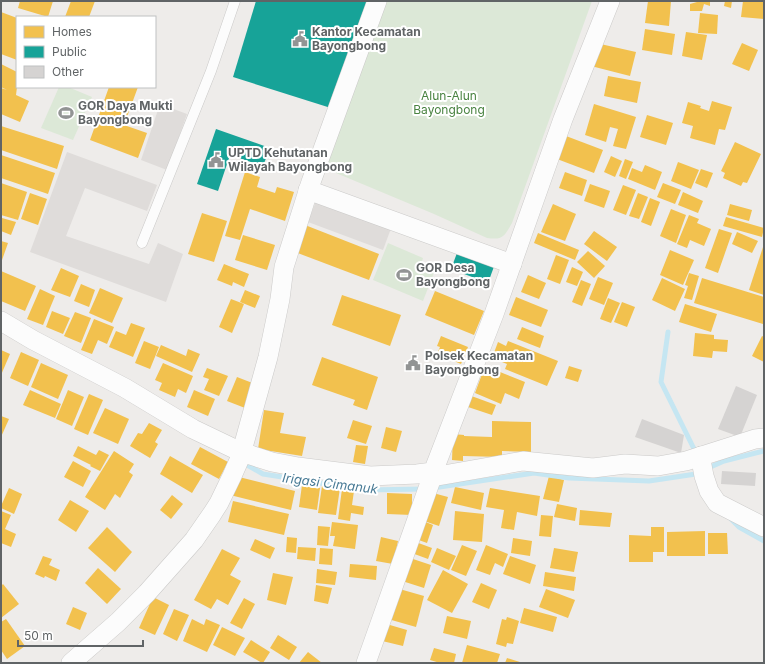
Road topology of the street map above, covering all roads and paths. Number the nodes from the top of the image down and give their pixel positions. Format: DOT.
graph roads {
  1 [pos="234,1"];
  2 [pos="377,1"];
  3 [pos="610,1"];
  4 [pos="308,190"];
  5 [pos="142,243"];
  6 [pos="512,264"];
  7 [pos="1,321"];
  8 [pos="764,438"];
  9 [pos="240,455"];
  10 [pos="698,462"];
  11 [pos="430,483"];
  12 [pos="764,527"];
  13 [pos="71,663"];
  14 [pos="366,663"];
  1 -- 5 [label="lane"];
  2 -- 4 [label="street"];
  3 -- 6 [label="street"];
  4 -- 6 [label="street"];
  4 -- 9 [label="street"];
  6 -- 11 [label="street"];
  7 -- 9 [label="street"];
  8 -- 10 [label="street"];
  9 -- 11 [label="street"];
  9 -- 13 [label="street"];
  10 -- 11 [label="street"];
  10 -- 12 [label="street"];
  11 -- 14 [label="street"];
}
